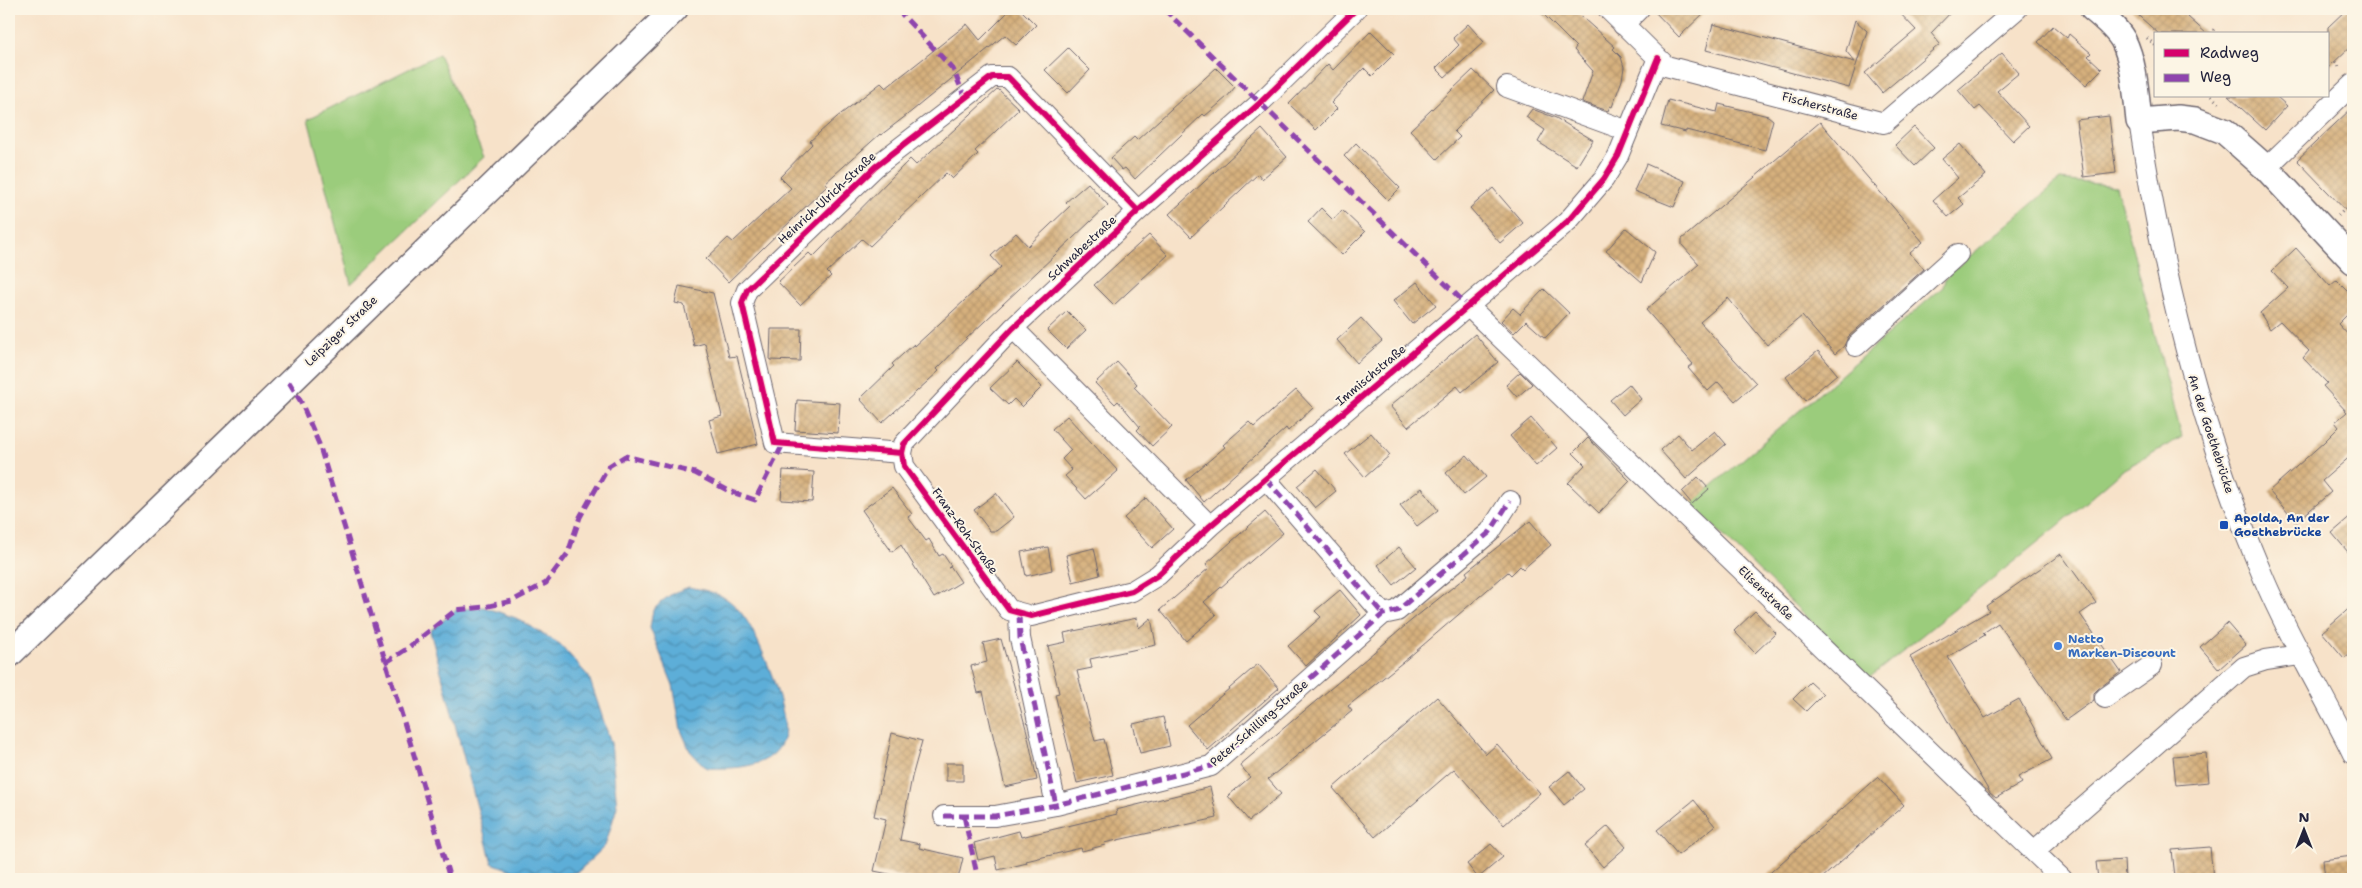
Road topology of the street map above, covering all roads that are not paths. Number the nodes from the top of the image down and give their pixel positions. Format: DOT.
graph roads {
  1 [pos="674,9"];
  2 [pos="1356,9"];
  3 [pos="1608,9"];
  4 [pos="1639,9"];
  5 [pos="2017,9"];
  6 [pos="2093,9"];
  7 [pos="1623,25"];
  8 [pos="1658,58"];
  9 [pos="2353,84"];
  10 [pos="1507,87"];
  11 [pos="2139,121"];
  12 [pos="1628,131"];
  13 [pos="2266,168"];
  14 [pos="1138,211"];
  15 [pos="1958,254"];
  16 [pos="2353,261"];
  17 [pos="1469,307"];
  18 [pos="1013,328"];
  19 [pos="1856,346"];
  20 [pos="902,453"];
  21 [pos="1266,478"];
  22 [pos="1510,501"];
  23 [pos="1210,526"];
  24 [pos="1019,614"];
  25 [pos="1383,614"];
  26 [pos="9,655"];
  27 [pos="2299,655"];
  28 [pos="2152,665"];
  29 [pos="2105,698"];
  30 [pos="2353,754"];
  31 [pos="1056,805"];
  32 [pos="944,816"];
  33 [pos="2034,851"];
  34 [pos="2062,879"];
  1 -- 26 [label="main road, Leipziger Straße"];
  2 -- 14 [label="street, Schwabestraße"];
  3 -- 7 [label="street, Fischerstraße"];
  4 -- 7 [label="street"];
  5 -- 8 [label="street, Fischerstraße"];
  6 -- 11 [label="main road"];
  7 -- 8 [label="street, Fischerstraße"];
  8 -- 12 [label="street, Immischstraße"];
  9 -- 13 [label="street"];
  10 -- 12 [label="street"];
  11 -- 13 [label="main road"];
  11 -- 27 [label="street, An der Goethebrücke"];
  12 -- 17 [label="street, Immischstraße"];
  13 -- 16 [label="main road"];
  14 -- 18 [label="street, Schwabestraße"];
  14 -- 20 [label="street, Heinrich-Ulrich-Straße"];
  15 -- 19 [label="street"];
  17 -- 21 [label="street, Immischstraße"];
  17 -- 33 [label="street, Elisenstraße"];
  18 -- 20 [label="street, Schwabestraße"];
  18 -- 23 [label="street"];
  20 -- 24 [label="street, Franz-Roh-Straße"];
  21 -- 23 [label="street, Immischstraße"];
  21 -- 25 [label="street"];
  22 -- 25 [label="street, Peter-Schilling-Straße"];
  23 -- 24 [label="street, Immischstraße"];
  24 -- 31 [label="street"];
  25 -- 31 [label="street, Peter-Schilling-Straße"];
  27 -- 30 [label="street, An der Goethebrücke"];
  27 -- 33 [label="street"];
  28 -- 29 [label="street"];
  31 -- 32 [label="street"];
  33 -- 34 [label="street, Elisenstraße"];
}
